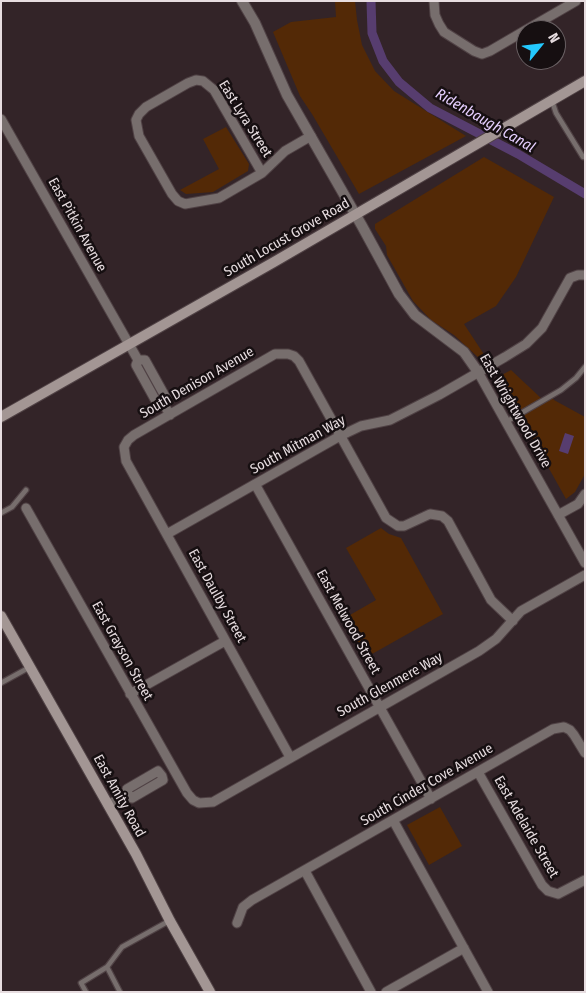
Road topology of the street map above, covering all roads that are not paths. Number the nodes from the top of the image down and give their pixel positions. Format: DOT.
graph roads {
  1 [pos="242,1"];
  2 [pos="434,1"];
  3 [pos="576,1"];
  4 [pos="543,20"];
  5 [pos="516,35"];
  6 [pos="585,81"];
  7 [pos="552,100"];
  8 [pos="1,119"];
  9 [pos="311,136"];
  10 [pos="585,156"];
  11 [pos="262,173"];
  12 [pos="356,214"];
  13 [pos="581,275"];
  14 [pos="129,345"];
  15 [pos="585,367"];
  16 [pos="478,372"];
  17 [pos="170,415"];
  18 [pos="1,417"];
  19 [pos="506,422"];
  20 [pos="340,436"];
  21 [pos="124,447"];
  22 [pos="255,484"];
  23 [pos="26,490"];
  24 [pos="585,494"];
  25 [pos="26,508"];
  26 [pos="1,513"];
  27 [pos="558,515"];
  28 [pos="166,534"];
  29 [pos="585,563"];
  30 [pos="585,575"];
  31 [pos="1,616"];
  32 [pos="512,621"];
  33 [pos="225,640"];
  34 [pos="30,668"];
  35 [pos="1,683"];
  36 [pos="130,694"];
  37 [pos="379,707"];
  38 [pos="585,753"];
  39 [pos="290,757"];
  40 [pos="173,769"];
  41 [pos="478,772"];
  42 [pos="431,799"];
  43 [pos="200,803"];
  44 [pos="108,805"];
  45 [pos="393,820"];
  46 [pos="305,871"];
  47 [pos="585,880"];
  48 [pos="170,921"];
  49 [pos="237,923"];
  50 [pos="464,948"];
  51 [pos="107,968"];
  52 [pos="86,992"];
  53 [pos="120,992"];
  54 [pos="210,992"];
  55 [pos="371,992"];
  56 [pos="386,992"];
  57 [pos="488,992"];
  1 -- 9 [label="street, East Wrightwood Drive"];
  2 -- 5 [label="street"];
  3 -- 4 [label="street"];
  6 -- 7 [label="main road, South Locust Grove Road"];
  7 -- 10 [label="lane"];
  7 -- 12 [label="main road, South Locust Grove Road"];
  8 -- 14 [label="street, East Pitkin Avenue"];
  9 -- 11 [label="street"];
  9 -- 12 [label="street, East Wrightwood Drive"];
  11 -- 11 [label="street, East Lyra Street"];
  12 -- 14 [label="main road, South Locust Grove Road"];
  12 -- 16 [label="street, East Wrightwood Drive"];
  13 -- 16 [label="street, South Mitman Way"];
  14 -- 17 [label="street, East Pitkin Avenue"];
  14 -- 18 [label="main road, South Locust Grove Road"];
  15 -- 19 [label="lane"];
  16 -- 19 [label="street, East Wrightwood Drive"];
  16 -- 20 [label="street, South Mitman Way"];
  17 -- 20 [label="street, South Denison Avenue"];
  17 -- 21 [label="street, South Denison Avenue"];
  19 -- 27 [label="street, East Wrightwood Drive"];
  20 -- 22 [label="street, South Mitman Way"];
  20 -- 32 [label="street"];
  21 -- 28 [label="street, East Daulby Street"];
  22 -- 28 [label="street, South Mitman Way"];
  22 -- 37 [label="street, East Melwood Street"];
  23 -- 26 [label="lane"];
  24 -- 27 [label="street"];
  25 -- 36 [label="street, East Grayson Street"];
  27 -- 29 [label="street, East Wrightwood Drive"];
  28 -- 33 [label="street, East Daulby Street"];
  30 -- 32 [label="street, South Glenmere Way"];
  31 -- 34 [label="main road, East Amity Road"];
  32 -- 37 [label="street, South Glenmere Way"];
  33 -- 36 [label="street"];
  33 -- 39 [label="street, East Daulby Street"];
  34 -- 35 [label="lane"];
  34 -- 44 [label="main road, East Amity Road"];
  36 -- 40 [label="street, East Grayson Street"];
  37 -- 39 [label="street, South Glenmere Way"];
  37 -- 42 [label="street, East Melwood Street"];
  38 -- 41 [label="street, South Cinder Cove Avenue"];
  39 -- 43 [label="street, South Glenmere Way"];
  40 -- 43 [label="street, East Grayson Street"];
  40 -- 44 [label="street"];
  41 -- 42 [label="street, South Cinder Cove Avenue"];
  41 -- 47 [label="street, East Adelaide Street"];
  42 -- 45 [label="street, South Cinder Cove Avenue"];
  44 -- 48 [label="main road, East Amity Road"];
  45 -- 46 [label="street, South Cinder Cove Avenue"];
  45 -- 50 [label="street"];
  46 -- 49 [label="street, South Cinder Cove Avenue"];
  46 -- 55 [label="street"];
  48 -- 51 [label="lane"];
  48 -- 54 [label="main road, East Amity Road"];
  50 -- 56 [label="street"];
  50 -- 57 [label="street"];
  51 -- 52 [label="lane"];
  51 -- 53 [label="lane"];
}
